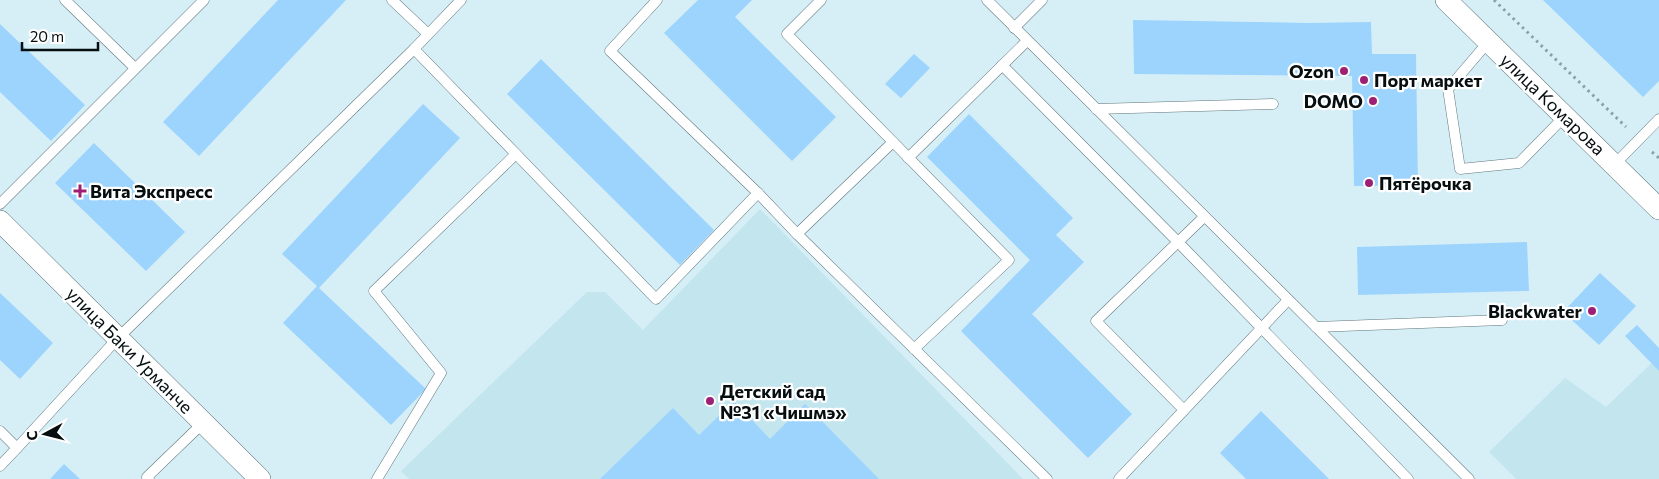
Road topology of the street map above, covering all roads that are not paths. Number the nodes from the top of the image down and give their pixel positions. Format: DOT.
graph roads {
  1 [pos="65,0"];
  2 [pos="204,0"];
  3 [pos="392,0"];
  4 [pos="461,0"];
  5 [pos="657,0"];
  6 [pos="821,0"];
  7 [pos="987,0"];
  8 [pos="1042,0"];
  9 [pos="1446,0"];
  10 [pos="1014,28"];
  11 [pos="428,34"];
  12 [pos="1027,41"];
  13 [pos="1488,41"];
  14 [pos="414,49"];
  15 [pos="1002,65"];
  16 [pos="135,68"];
  17 [pos="1273,104"];
  18 [pos="1096,109"];
  19 [pos="1565,116"];
  20 [pos="1659,119"];
  21 [pos="893,142"];
  22 [pos="516,154"];
  23 [pos="908,158"];
  24 [pos="1614,165"];
  25 [pos="758,193"];
  26 [pos="0,204"];
  27 [pos="1659,209"];
  28 [pos="1204,217"];
  29 [pos="0,221"];
  30 [pos="797,234"];
  31 [pos="1178,242"];
  32 [pos="1288,300"];
  33 [pos="1502,320"];
  34 [pos="1316,327"];
  35 [pos="1262,328"];
  36 [pos="118,338"];
  37 [pos="914,349"];
  38 [pos="1184,410"];
  39 [pos="203,423"];
  40 [pos="0,431"];
  41 [pos="17,448"];
  42 [pos="0,466"];
  43 [pos="147,478"];
  44 [pos="260,479"];
  45 [pos="377,479"];
  46 [pos="1046,479"];
  47 [pos="1119,479"];
  48 [pos="1408,479"];
  49 [pos="1468,479"];
  1 -- 16 [label="lane"];
  2 -- 16 [label="lane"];
  3 -- 11 [label="lane"];
  4 -- 11 [label="lane"];
  5 -- 25 [label="lane"];
  6 -- 21 [label="lane"];
  7 -- 10 [label="lane"];
  8 -- 10 [label="lane"];
  9 -- 13 [label="street, улица Комарова"];
  10 -- 12 [label="lane"];
  11 -- 14 [label="lane"];
  12 -- 15 [label="lane"];
  12 -- 18 [label="lane"];
  13 -- 19 [label="street, улица Комарова"];
  13 -- 19 [label="lane"];
  14 -- 22 [label="lane"];
  14 -- 36 [label="lane"];
  15 -- 23 [label="lane"];
  15 -- 31 [label="lane"];
  16 -- 26 [label="lane"];
  17 -- 18 [label="lane"];
  18 -- 28 [label="lane"];
  19 -- 24 [label="street, улица Комарова"];
  20 -- 24 [label="lane"];
  21 -- 23 [label="lane"];
  21 -- 30 [label="lane"];
  22 -- 25 [label="lane"];
  22 -- 45 [label="lane"];
  23 -- 37 [label="lane"];
  24 -- 27 [label="street, улица Комарова"];
  25 -- 30 [label="lane"];
  28 -- 31 [label="lane"];
  28 -- 32 [label="lane"];
  29 -- 36 [label="street, улица Баки Урманче"];
  30 -- 37 [label="lane"];
  31 -- 35 [label="lane"];
  31 -- 38 [label="lane"];
  32 -- 34 [label="lane"];
  32 -- 35 [label="lane"];
  33 -- 34 [label="lane"];
  34 -- 49 [label="lane"];
  35 -- 38 [label="lane"];
  35 -- 48 [label="lane"];
  36 -- 39 [label="street, улица Баки Урманче"];
  36 -- 41 [label="lane"];
  37 -- 46 [label="lane"];
  38 -- 47 [label="lane"];
  39 -- 43 [label="lane"];
  39 -- 44 [label="street, улица Баки Урманче"];
  40 -- 41 [label="lane"];
  41 -- 42 [label="lane"];
}
